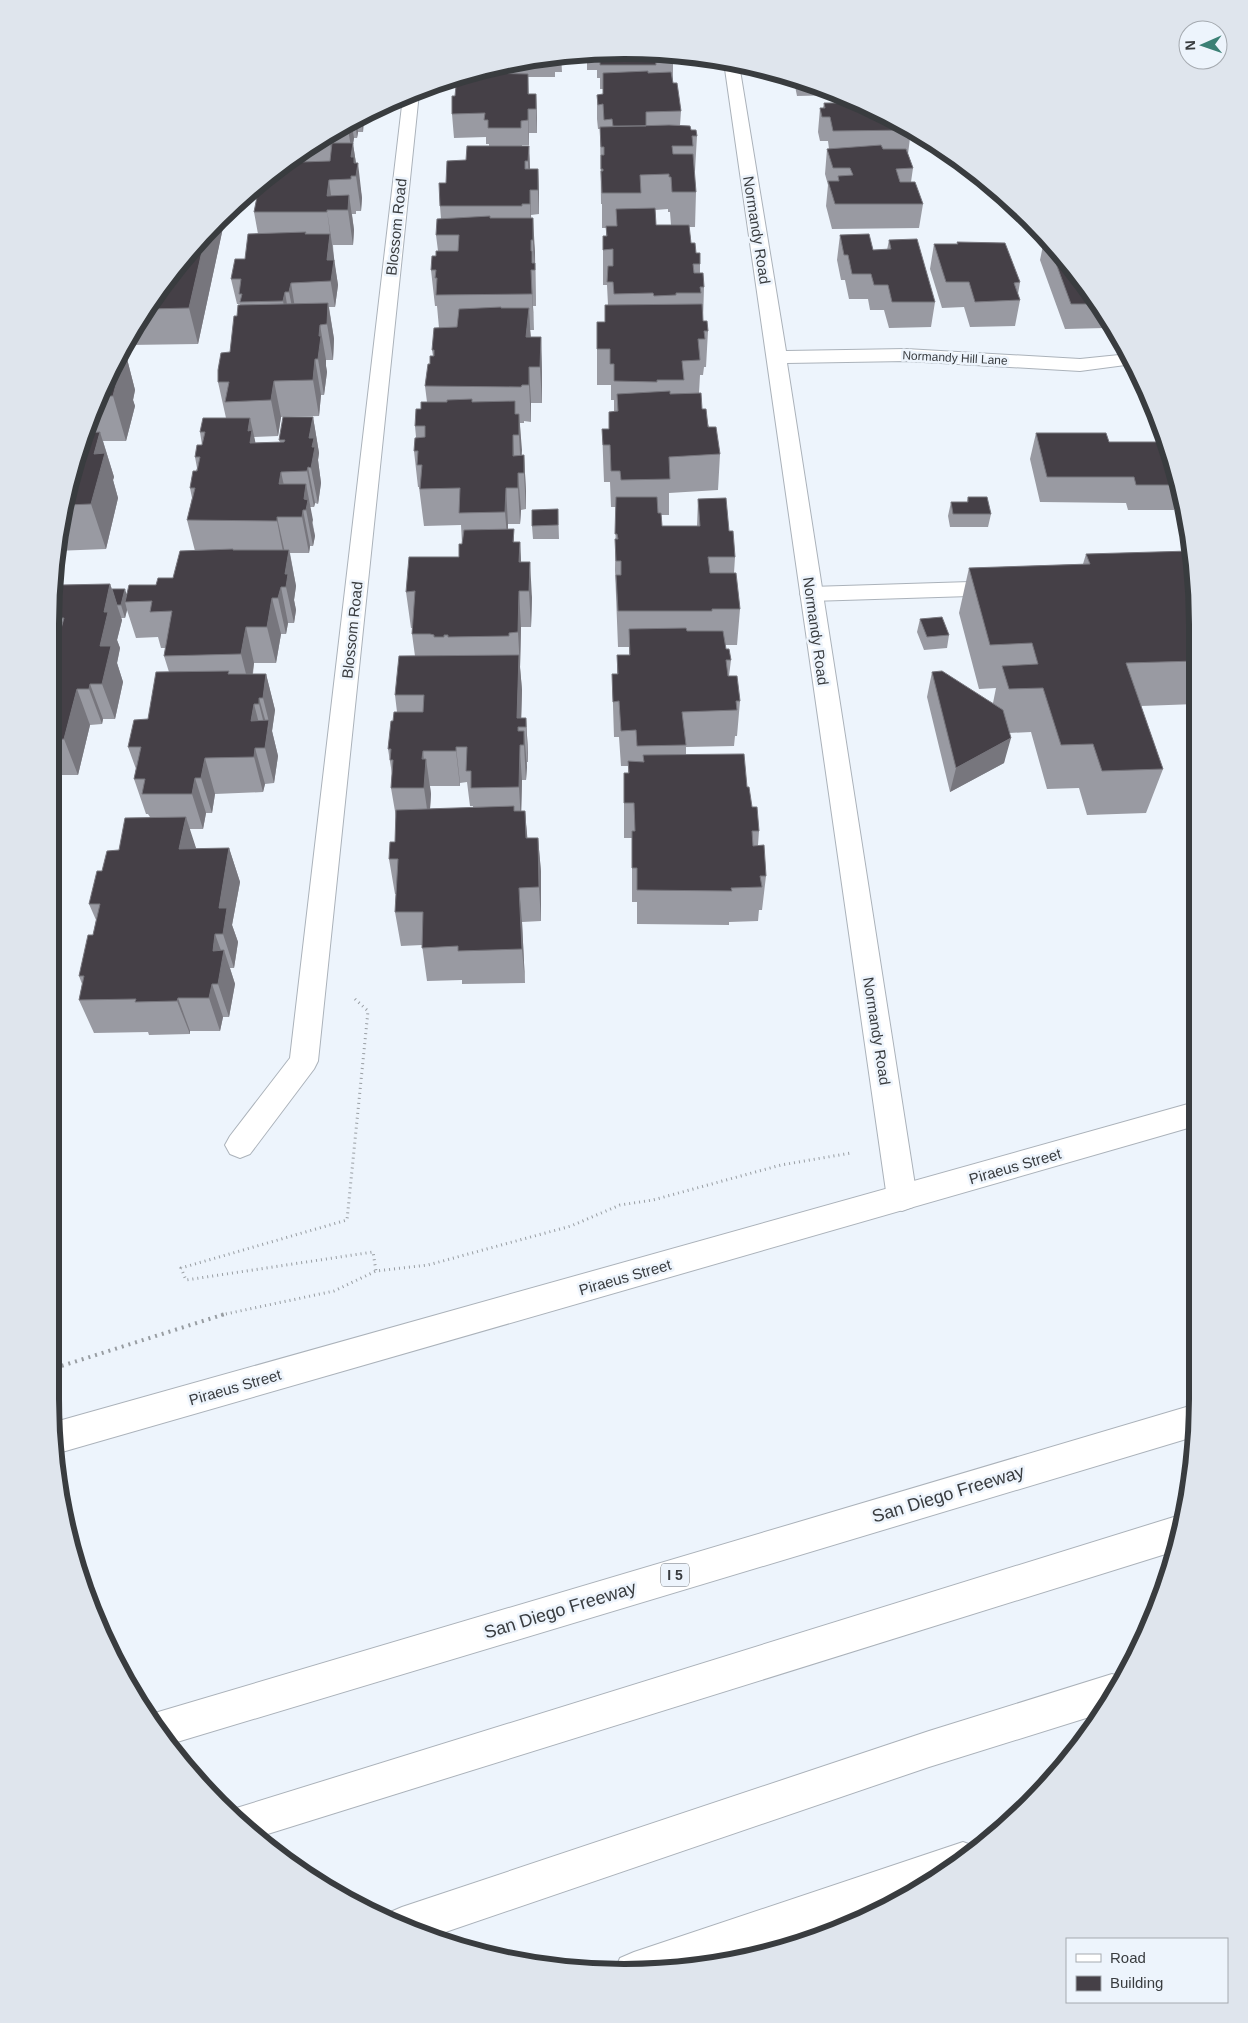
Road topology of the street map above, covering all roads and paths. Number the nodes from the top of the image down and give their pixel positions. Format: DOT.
graph roads {
  1 [pos="732,70"];
  2 [pos="410,101"];
  3 [pos="777,357"];
  4 [pos="1124,361"];
  5 [pos="1019,587"];
  6 [pos="811,594"];
  7 [pos="349,993"];
  8 [pos="1189,1116"];
  9 [pos="894,1144"];
  10 [pos="240,1146"];
  11 [pos="902,1198"];
  12 [pos="376,1271"];
  13 [pos="59,1367"];
  14 [pos="1188,1422"];
  15 [pos="60,1437"];
  16 [pos="1172,1536"];
  17 [pos="1106,1694"];
  18 [pos="165,1728"];
  19 [pos="248,1821"];
  20 [pos="937,1870"];
  21 [pos="414,1923"];
  22 [pos="661,1963"];
  1 -- 3 [label="main road, Normandy Road"];
  2 -- 10 [label="main road, Blossom Road"];
  3 -- 4 [label="main road, Normandy Hill Lane"];
  3 -- 6 [label="main road, Normandy Road"];
  5 -- 6 [label="main road"];
  6 -- 9 [label="main road, Normandy Road"];
  7 -- 12 [label="path"];
  8 -- 11 [label="main road, Piraeus Street"];
  9 -- 11 [label="main road, Normandy Road"];
  9 -- 12 [label="path"];
  11 -- 15 [label="main road, Piraeus Street"];
  12 -- 13 [label="path"];
  14 -- 18 [label="main road, San Diego Freeway / I 5"];
  16 -- 19 [label="main road"];
  17 -- 21 [label="main road"];
  20 -- 22 [label="main road"];
}
